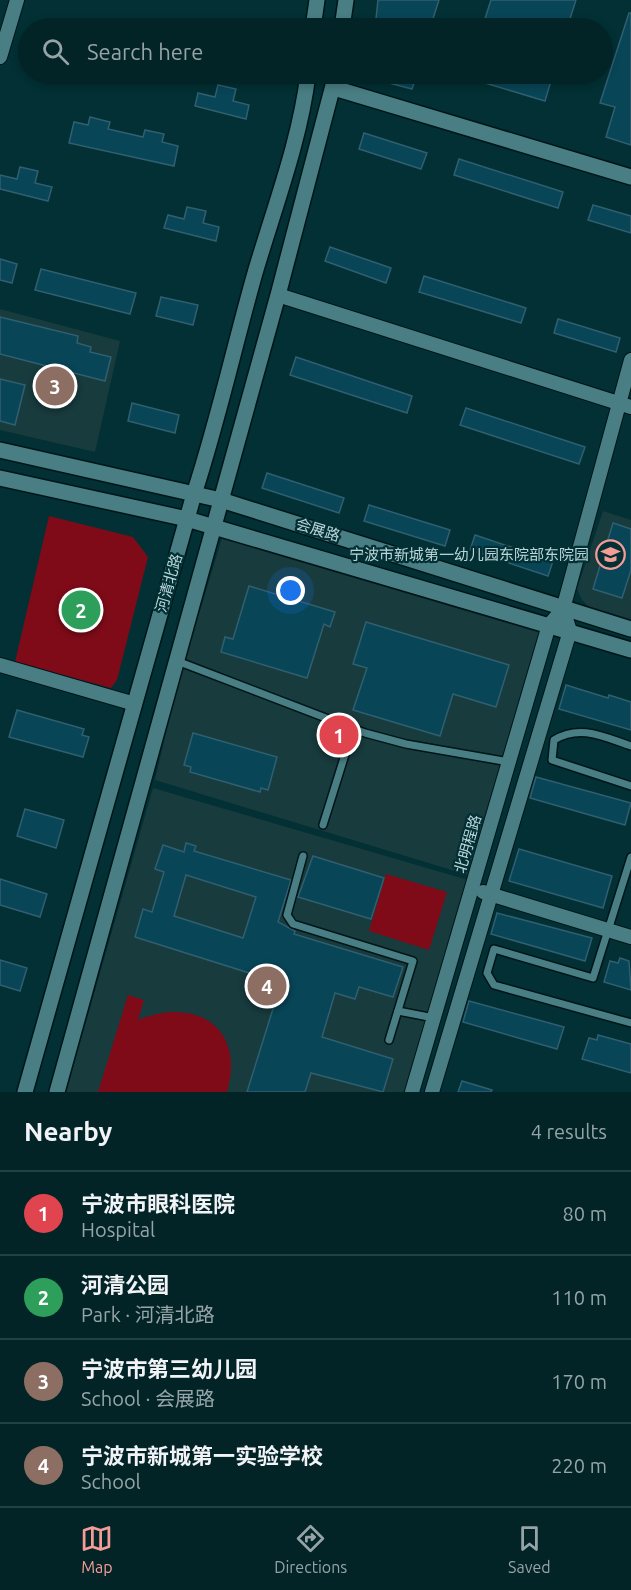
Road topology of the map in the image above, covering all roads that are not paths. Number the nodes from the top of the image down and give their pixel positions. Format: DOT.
graph roads {
  1 [pos="16,0"];
  2 [pos="317,0"];
  3 [pos="346,0"];
  4 [pos="315,18"];
  5 [pos="343,18"];
  6 [pos="0,57"];
  7 [pos="306,84"];
  8 [pos="334,84"];
  9 [pos="344,84"];
  10 [pos="631,177"];
  11 [pos="278,296"];
  12 [pos="631,360"];
  13 [pos="617,403"];
  14 [pos="631,407"];
  15 [pos="0,450"];
  16 [pos="0,478"];
  17 [pos="194,494"];
  18 [pos="221,500"];
  19 [pos="187,519"];
  20 [pos="214,527"];
  21 [pos="562,609"];
  22 [pos="549,625"];
  23 [pos="631,629"];
  24 [pos="570,631"];
  25 [pos="631,650"];
  26 [pos="177,660"];
  27 [pos="0,664"];
  28 [pos="135,704"];
  29 [pos="353,729"];
  30 [pos="631,746"];
  31 [pos="509,762"];
  32 [pos="631,786"];
  33 [pos="323,825"];
  34 [pos="303,856"];
  35 [pos="631,857"];
  36 [pos="472,889"];
  37 [pos="491,894"];
  38 [pos="608,930"];
  39 [pos="631,937"];
  40 [pos="398,1011"];
  41 [pos="434,1018"];
  42 [pos="631,1023"];
  43 [pos="389,1040"];
  44 [pos="26,1092"];
  45 [pos="57,1092"];
  46 [pos="412,1092"];
  47 [pos="432,1092"];
  1 -- 6 [label="street"];
  2 -- 4 [label="main road"];
  3 -- 5 [label="main road"];
  7 -- 17 [label="main road, 河清北路"];
  8 -- 11 [label="main road, 河清北路"];
  9 -- 10 [label="main road"];
  11 -- 13 [label="street"];
  11 -- 18 [label="main road, 河清北路"];
  12 -- 13 [label="street, 北明程路"];
  13 -- 14 [label="street"];
  13 -- 21 [label="street, 北明程路"];
  15 -- 17 [label="main road, 会展路"];
  16 -- 19 [label="main road, 会展路"];
  17 -- 18 [label="main road, 会展路"];
  17 -- 19 [label="main road, 河清北路"];
  18 -- 20 [label="main road, 河清北路"];
  18 -- 21 [label="main road, 会展路"];
  19 -- 20 [label="main road, 会展路"];
  19 -- 28 [label="main road, 河清北路"];
  20 -- 22 [label="main road, 会展路"];
  20 -- 26 [label="main road, 河清北路"];
  21 -- 22 [label="street, 北明程路"];
  21 -- 23 [label="main road, 会展路"];
  21 -- 24 [label="street"];
  22 -- 24 [label="main road, 会展路"];
  22 -- 31 [label="street, 北明程路"];
  24 -- 25 [label="main road, 会展路"];
  24 -- 37 [label="street"];
  26 -- 29 [label="lane"];
  26 -- 45 [label="main road, 河清北路"];
  27 -- 28 [label="street"];
  28 -- 44 [label="main road, 河清北路"];
  29 -- 31 [label="lane"];
  29 -- 33 [label="lane"];
  30 -- 32 [label="lane"];
  31 -- 36 [label="street, 北明程路"];
  34 -- 40 [label="lane"];
  35 -- 38 [label="lane"];
  36 -- 37 [label="street"];
  36 -- 41 [label="street, 北明程路"];
  37 -- 38 [label="street"];
  37 -- 47 [label="street"];
  38 -- 39 [label="street"];
  38 -- 42 [label="lane"];
  40 -- 41 [label="lane"];
  40 -- 43 [label="lane"];
  41 -- 46 [label="street, 北明程路"];
}
